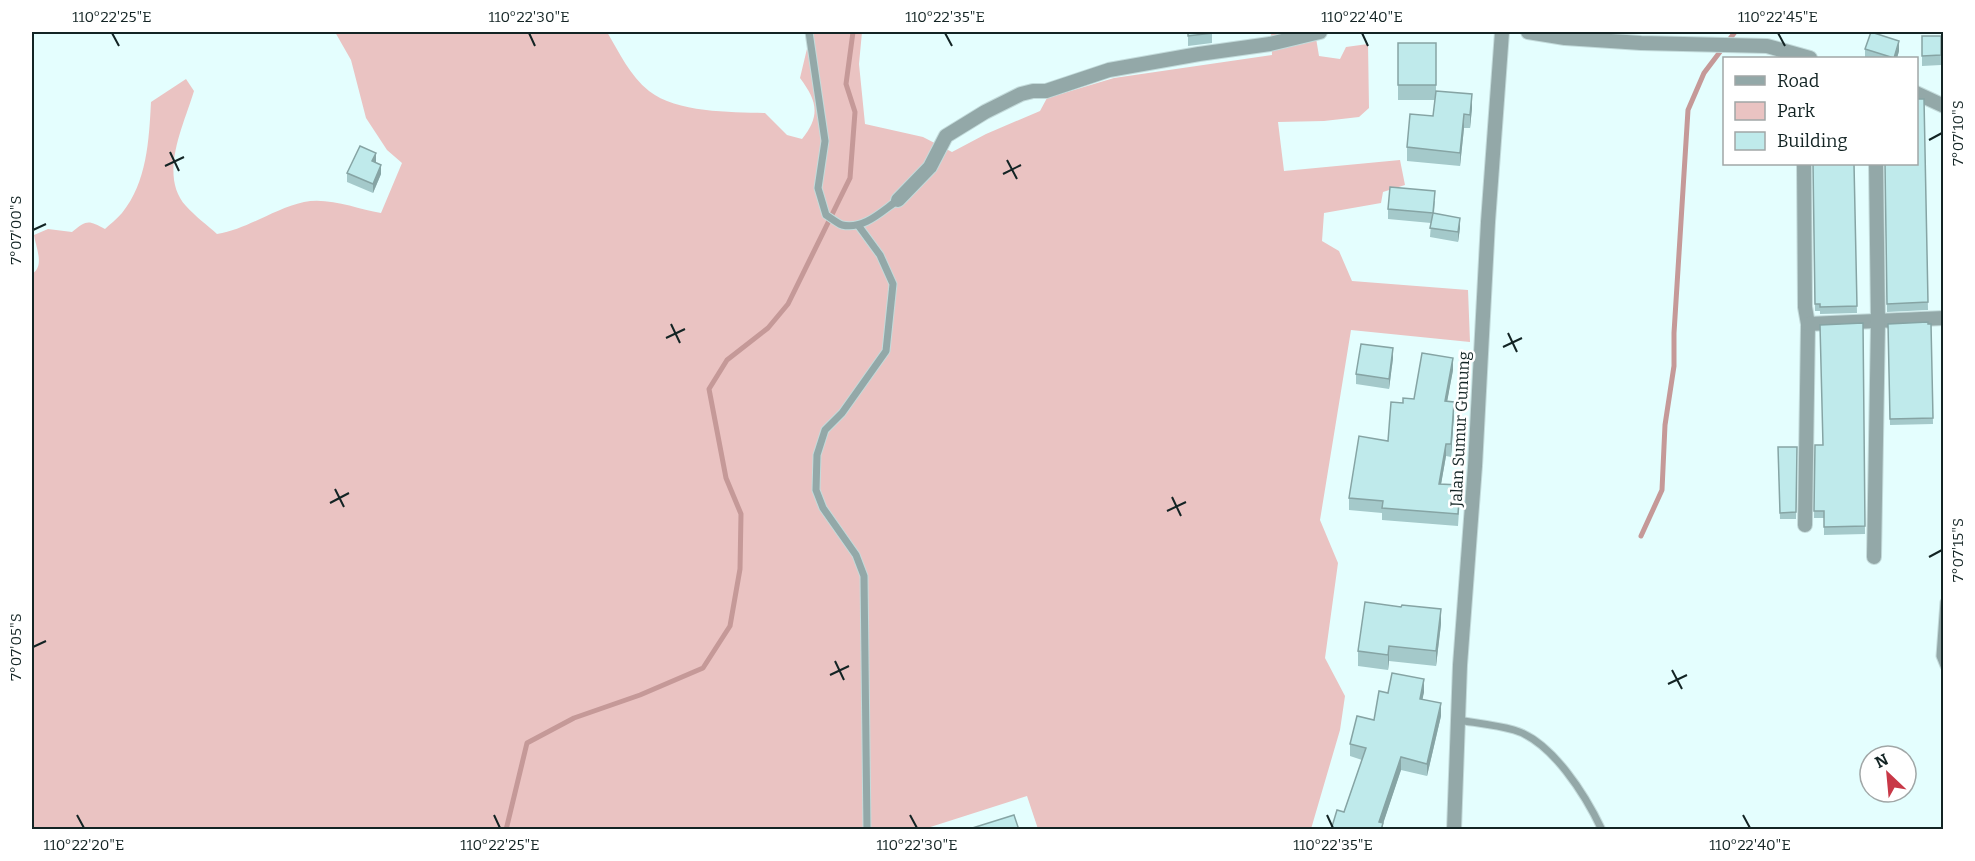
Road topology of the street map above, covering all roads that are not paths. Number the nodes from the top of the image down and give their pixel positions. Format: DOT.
graph roads {
  1 [pos="809,32"];
  2 [pos="1320,32"];
  3 [pos="1502,32"];
  4 [pos="1528,32"];
  5 [pos="1802,57"];
  6 [pos="1918,93"];
  7 [pos="1944,106"];
  8 [pos="1804,165"];
  9 [pos="1875,165"];
  10 [pos="898,200"];
  11 [pos="858,225"];
  12 [pos="1944,318"];
  13 [pos="1878,322"];
  14 [pos="1808,324"];
  15 [pos="1806,525"];
  16 [pos="1874,557"];
  17 [pos="1944,602"];
  18 [pos="1944,666"];
  19 [pos="1458,720"];
  20 [pos="867,830"];
  21 [pos="1454,830"];
  22 [pos="1602,830"];
  1 -- 11 [label="lane"];
  2 -- 10 [label="street"];
  3 -- 19 [label="street, Jalan Sumur Gunung"];
  4 -- 5 [label="street"];
  6 -- 7 [label="street"];
  8 -- 14 [label="street"];
  9 -- 13 [label="street"];
  10 -- 11 [label="lane"];
  11 -- 20 [label="lane"];
  12 -- 13 [label="street"];
  13 -- 14 [label="street"];
  13 -- 16 [label="street"];
  14 -- 15 [label="street"];
  17 -- 18 [label="lane"];
  19 -- 21 [label="street, Jalan Sumur Gunung"];
  19 -- 22 [label="lane"];
}
